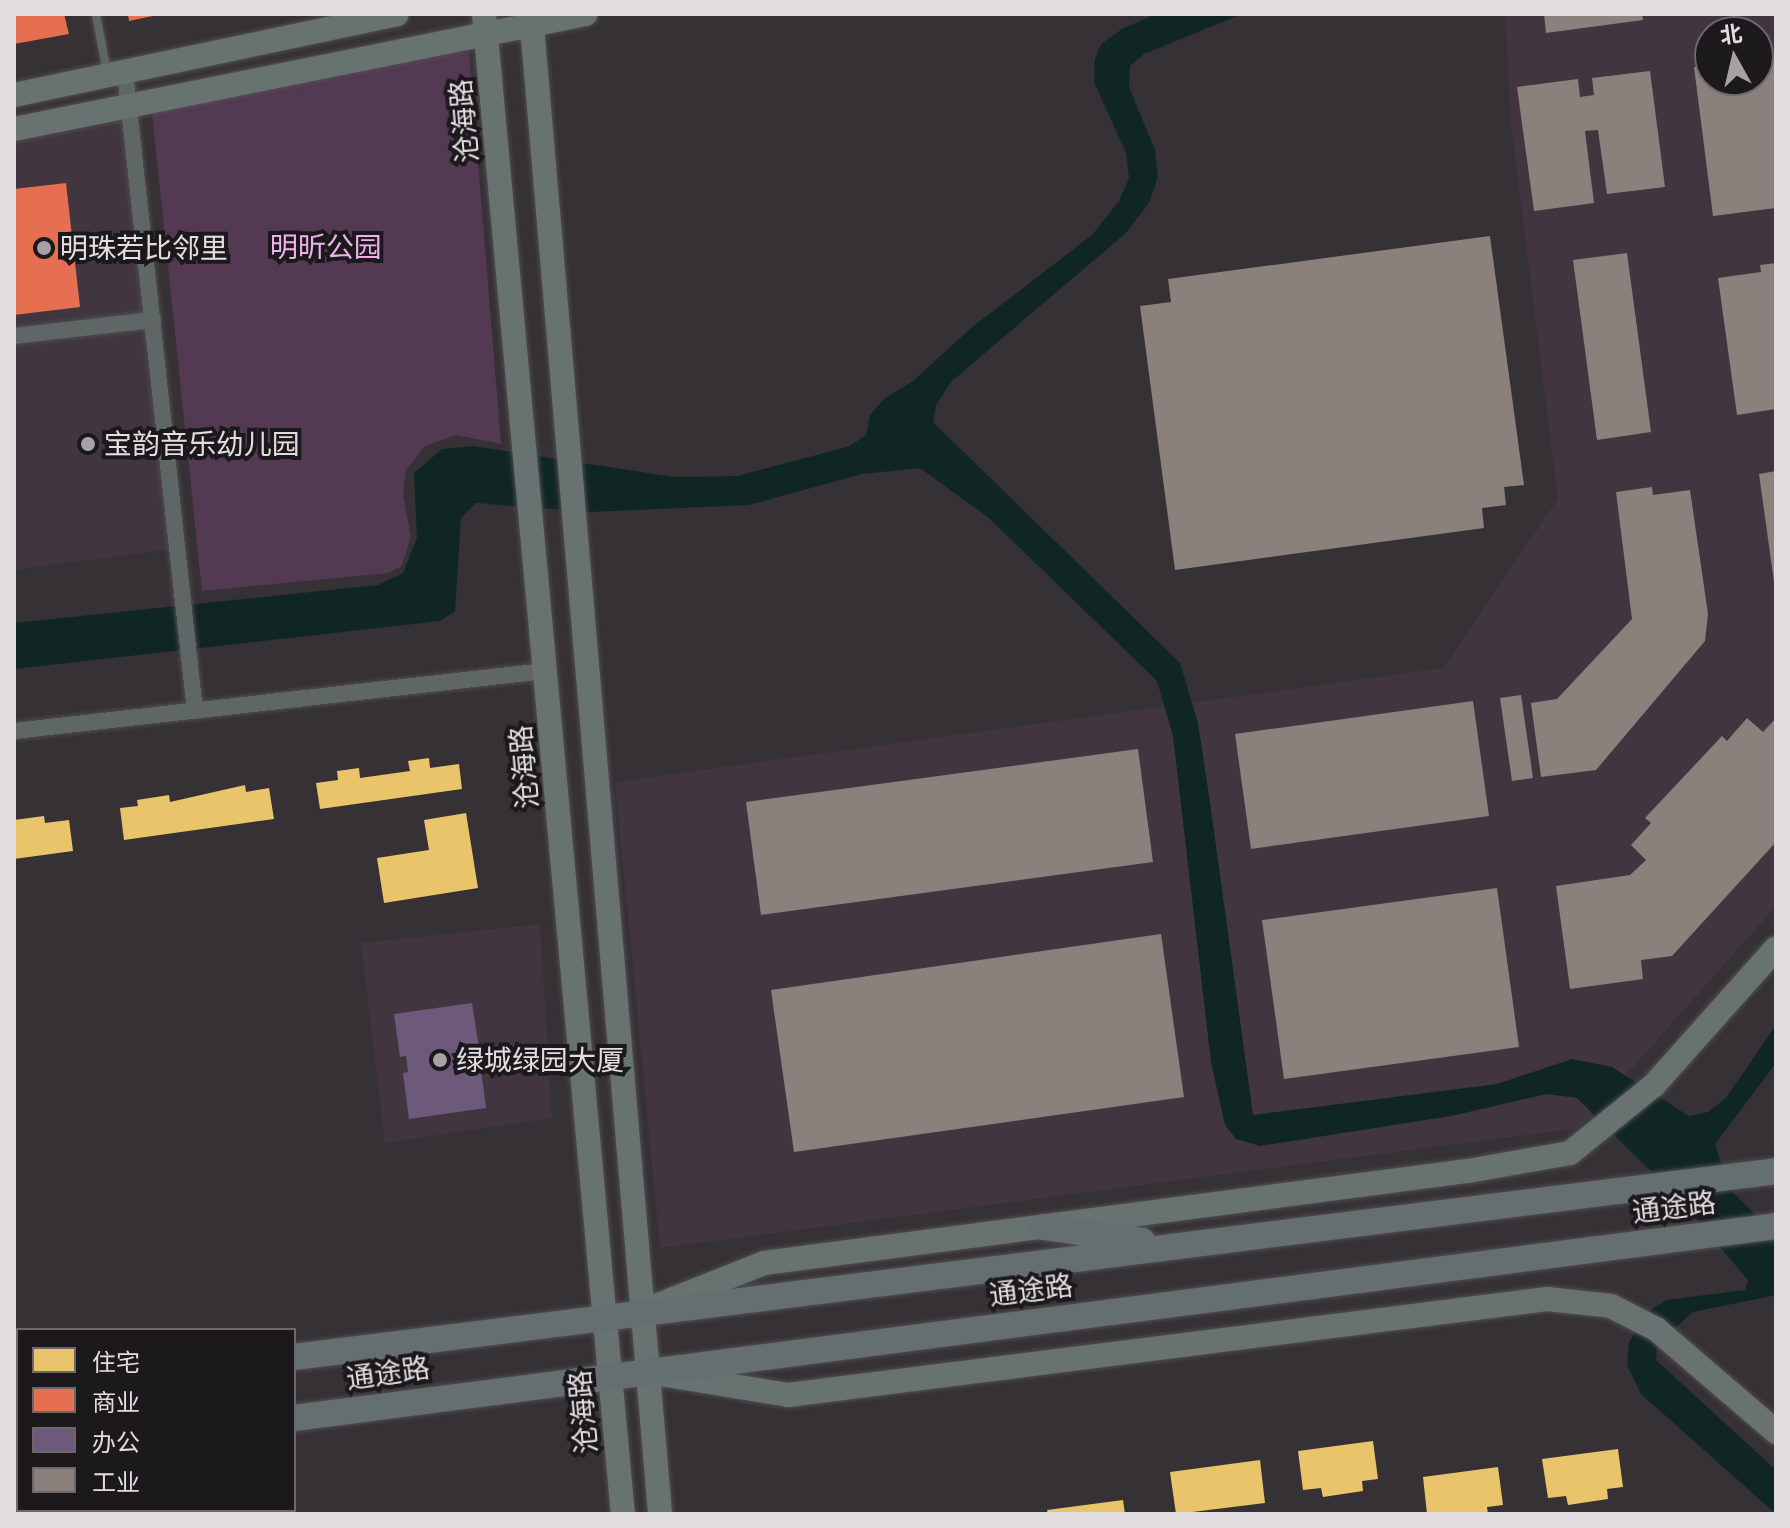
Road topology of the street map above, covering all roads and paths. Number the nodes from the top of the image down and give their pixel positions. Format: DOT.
graph roads {
  1 [pos="96,14"];
  2 [pos="397,14"];
  3 [pos="586,14"];
  4 [pos="532,20"];
  5 [pos="485,24"];
  6 [pos="116,74"];
  7 [pos="14,95"];
  8 [pos="129,106"];
  9 [pos="14,129"];
  10 [pos="153,320"];
  11 [pos="14,336"];
  12 [pos="545,671"];
  13 [pos="195,711"];
  14 [pos="14,731"];
  15 [pos="1776,948"];
  16 [pos="1773,1172"];
  17 [pos="1776,1226"];
  18 [pos="1043,1227"];
  19 [pos="1177,1246"];
  20 [pos="639,1313"];
  21 [pos="605,1317"];
  22 [pos="296,1357"];
  23 [pos="646,1372"];
  24 [pos="610,1375"];
  25 [pos="296,1418"];
  26 [pos="1776,1432"];
  27 [pos="623,1514"];
  28 [pos="660,1514"];
  1 -- 6 [label="lane"];
  2 -- 6 [label="main road"];
  3 -- 4 [label="main road"];
  4 -- 5 [label="main road"];
  4 -- 20 [label="main road"];
  5 -- 8 [label="main road"];
  5 -- 12 [label="main road, 沧海路"];
  6 -- 7 [label="main road"];
  6 -- 8 [label="street"];
  8 -- 9 [label="main road"];
  8 -- 10 [label="street"];
  10 -- 11 [label="street"];
  10 -- 13 [label="street"];
  12 -- 13 [label="street"];
  12 -- 21 [label="main road, 沧海路"];
  13 -- 14 [label="street"];
  15 -- 18 [label="main road"];
  16 -- 19 [label="main road, 通途路"];
  17 -- 23 [label="main road, 通途路"];
  18 -- 19 [label="main road"];
  18 -- 20 [label="main road"];
  19 -- 20 [label="main road, 通途路"];
  20 -- 21 [label="main road, 通途路"];
  20 -- 23 [label="main road"];
  21 -- 22 [label="main road, 通途路"];
  21 -- 24 [label="main road, 沧海路"];
  23 -- 24 [label="main road, 通途路"];
  23 -- 26 [label="main road"];
  23 -- 28 [label="main road"];
  24 -- 25 [label="main road, 通途路"];
  24 -- 27 [label="main road, 沧海路"];
}
